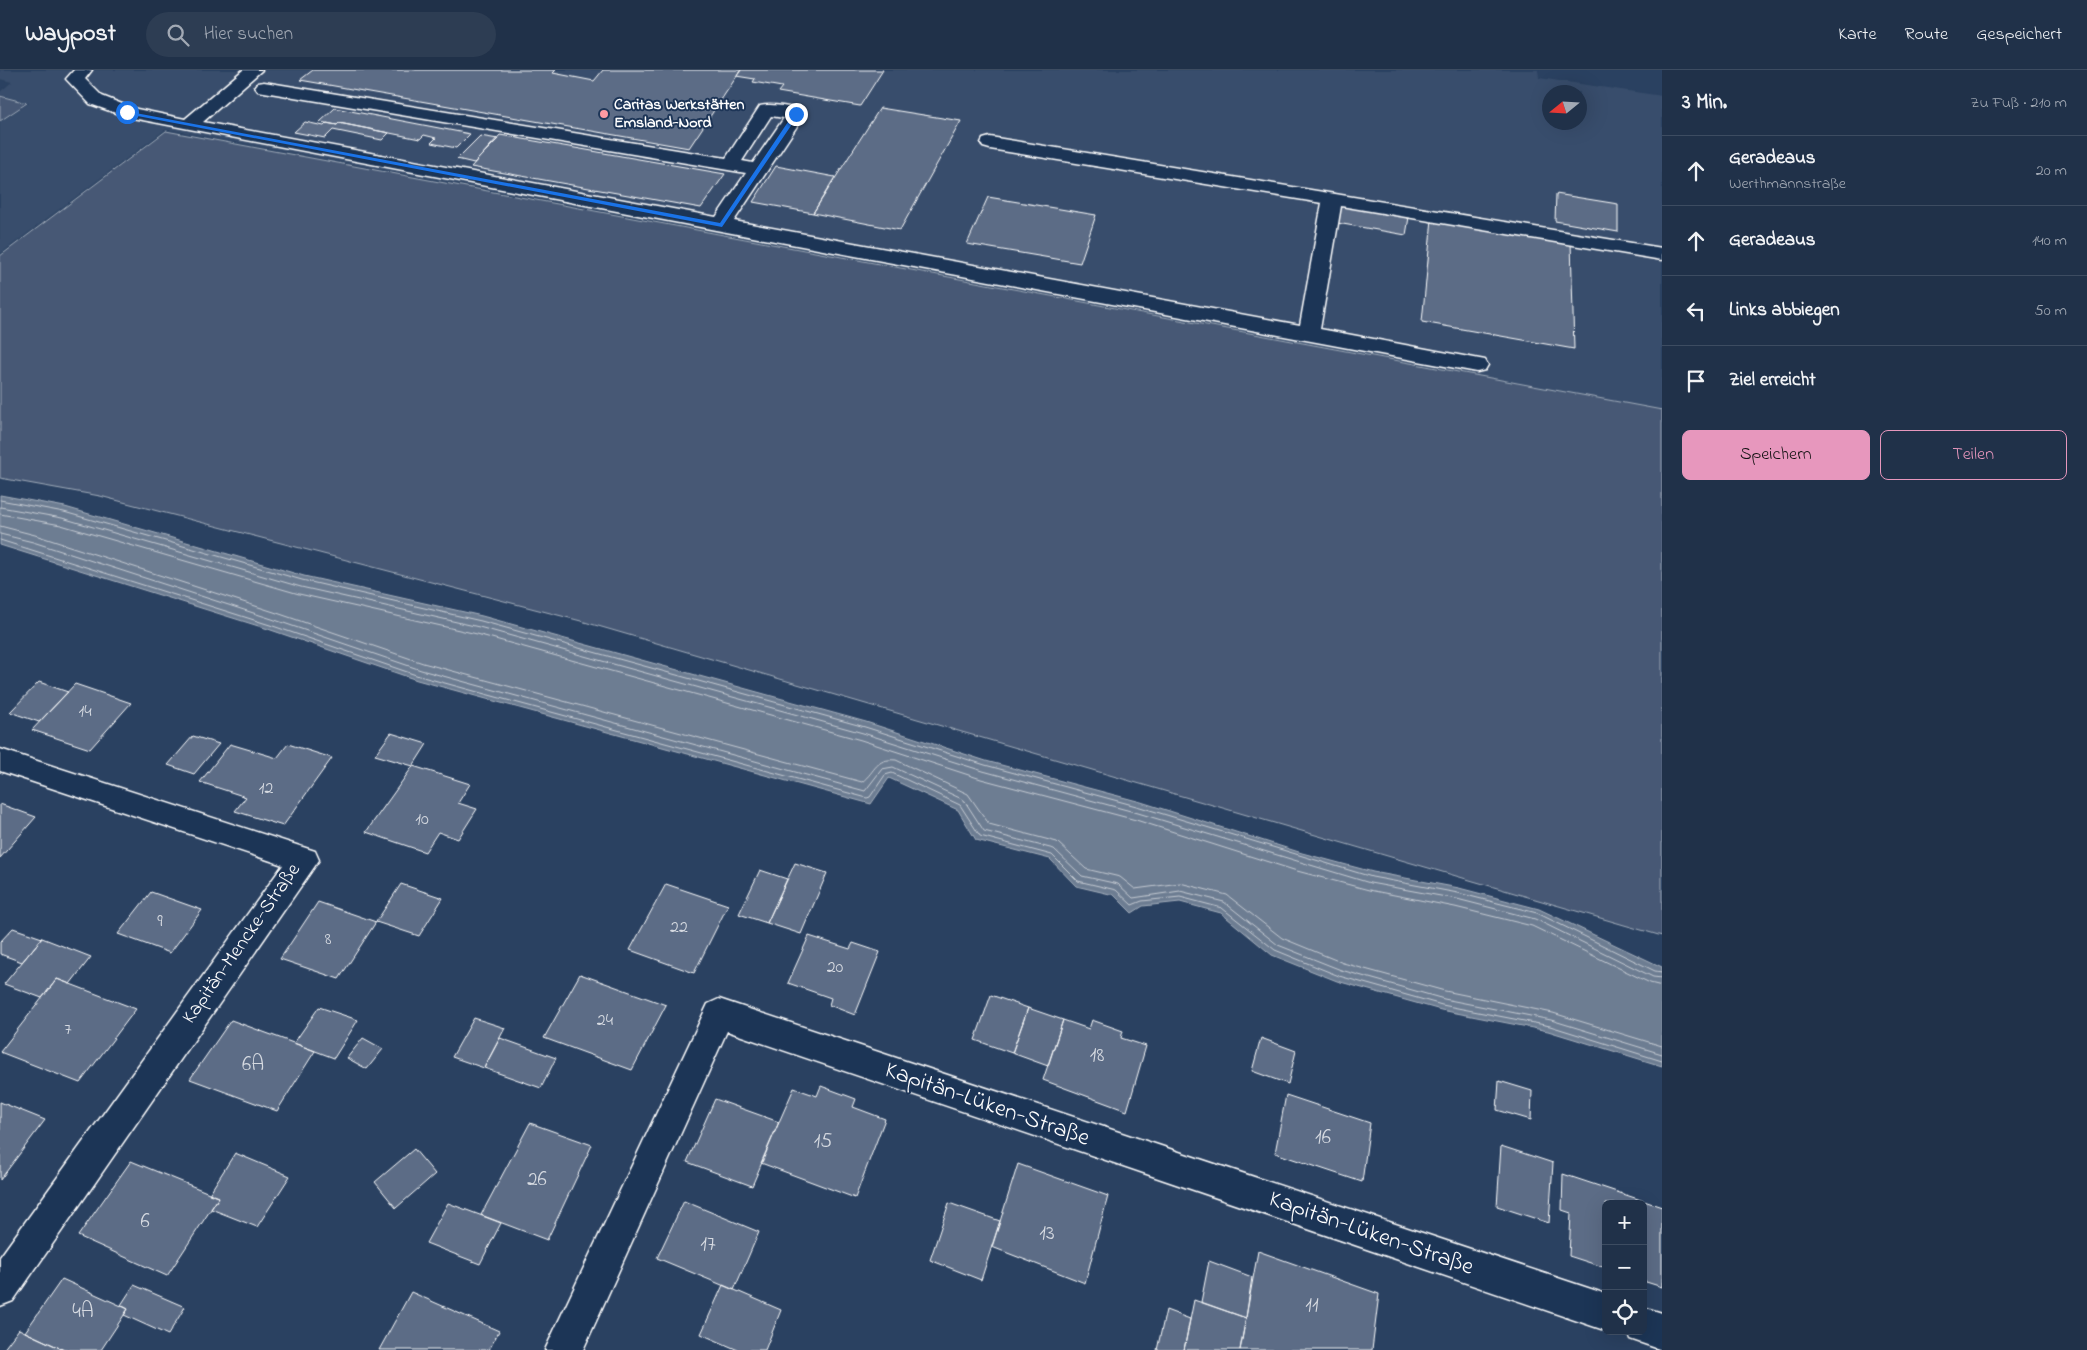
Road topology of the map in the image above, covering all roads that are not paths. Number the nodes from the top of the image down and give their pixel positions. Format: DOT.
graph roads {
  1 [pos="83,70"];
  2 [pos="252,70"];
  3 [pos="264,87"];
  4 [pos="188,125"];
  5 [pos="990,143"];
  6 [pos="731,164"];
  7 [pos="758,169"];
  8 [pos="1332,199"];
  9 [pos="722,225"];
  10 [pos="1662,254"];
  11 [pos="1309,333"];
  12 [pos="1477,365"];
  13 [pos="0,760"];
  14 [pos="0,1288"];
  15 [pos="1602,1312"];
  16 [pos="1647,1327"];
  17 [pos="1662,1332"];
  18 [pos="564,1350"];
  1 -- 4 [label="street"];
  2 -- 4 [label="street"];
  3 -- 6 [label="street"];
  4 -- 9 [label="street"];
  5 -- 8 [label="street"];
  6 -- 7 [label="street"];
  6 -- 7 [label="street"];
  7 -- 9 [label="street"];
  8 -- 10 [label="street"];
  8 -- 11 [label="street"];
  9 -- 11 [label="street"];
  11 -- 12 [label="street"];
  13 -- 14 [label="street, Kapitän-Mencke-Straße"];
  15 -- 18 [label="street, Kapitän-Lüken-Straße"];
  16 -- 17 [label="street"];
}
